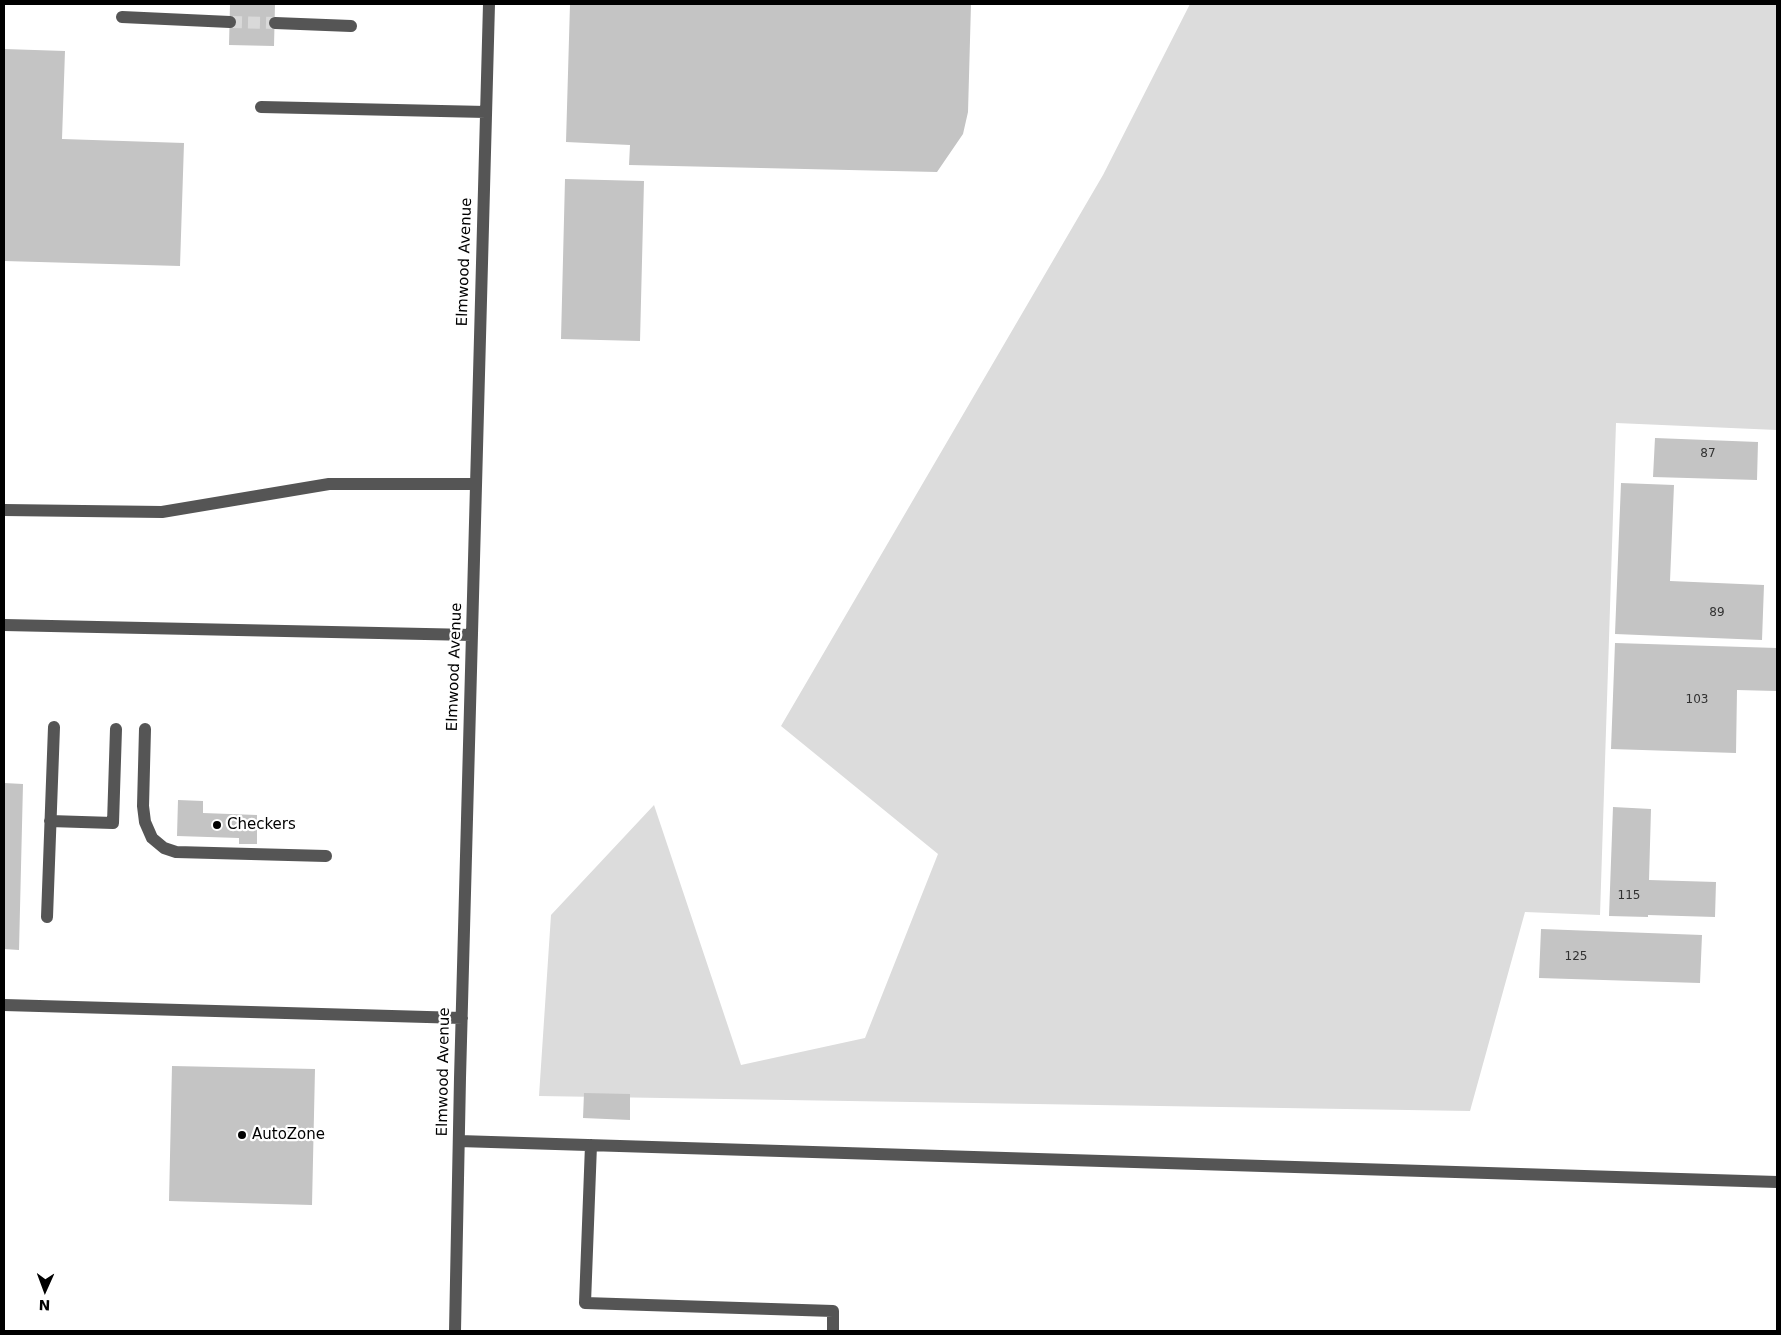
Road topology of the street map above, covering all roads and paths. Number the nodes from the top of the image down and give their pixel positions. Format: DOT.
graph roads {
  1 [pos="489,4"];
  2 [pos="122,18"];
  3 [pos="230,22"];
  4 [pos="275,23"];
  5 [pos="351,26"];
  6 [pos="261,107"];
  7 [pos="486,112"];
  8 [pos="476,484"];
  9 [pos="4,510"];
  10 [pos="4,625"];
  11 [pos="472,636"];
  12 [pos="54,727"];
  13 [pos="116,729"];
  14 [pos="145,729"];
  15 [pos="50,821"];
  16 [pos="326,856"];
  17 [pos="47,917"];
  18 [pos="4,1006"];
  19 [pos="462,1018"];
  20 [pos="458,1141"];
  21 [pos="591,1145"];
  22 [pos="1777,1182"];
  23 [pos="455,1331"];
  24 [pos="833,1331"];
  1 -- 7 [label="street, Elmwood Avenue"];
  2 -- 3 [label="street"];
  4 -- 5 [label="street"];
  6 -- 7 [label="street"];
  7 -- 8 [label="street, Elmwood Avenue"];
  8 -- 9 [label="street"];
  8 -- 11 [label="street, Elmwood Avenue"];
  10 -- 11 [label="street"];
  11 -- 19 [label="street, Elmwood Avenue"];
  12 -- 15 [label="street"];
  13 -- 15 [label="street"];
  14 -- 16 [label="street"];
  15 -- 17 [label="street"];
  18 -- 19 [label="street"];
  19 -- 20 [label="street, Elmwood Avenue"];
  20 -- 21 [label="street"];
  20 -- 23 [label="street, Elmwood Avenue"];
  21 -- 22 [label="street"];
  21 -- 24 [label="street"];
}
